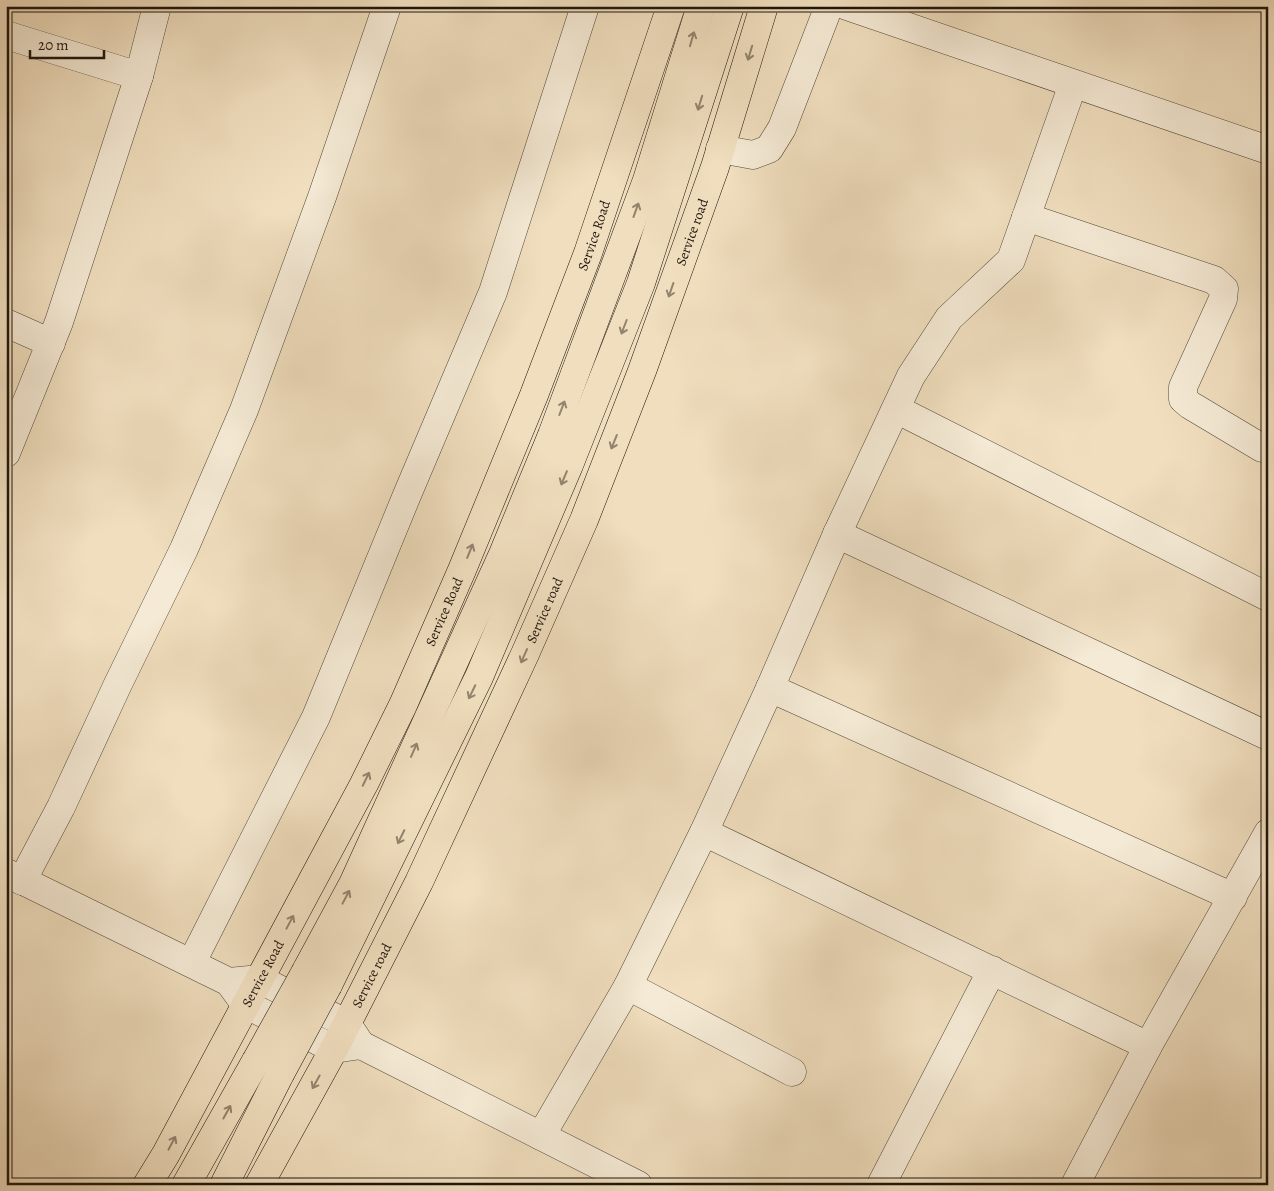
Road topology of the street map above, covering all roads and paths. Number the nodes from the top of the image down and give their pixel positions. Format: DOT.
graph roads {
  1 [pos="157,6"];
  2 [pos="387,6"];
  3 [pos="585,6"];
  4 [pos="671,6"];
  5 [pos="701,6"];
  6 [pos="730,6"];
  7 [pos="764,6"];
  8 [pos="830,6"];
  9 [pos="847,6"];
  10 [pos="6,35"];
  11 [pos="139,76"];
  12 [pos="1073,84"];
  13 [pos="720,149"];
  14 [pos="1268,150"];
  15 [pos="1026,217"];
  16 [pos="6,323"];
  17 [pos="51,343"];
  18 [pos="896,409"];
  19 [pos="1266,445"];
  20 [pos="6,453"];
  21 [pos="837,534"];
  22 [pos="1268,597"];
  23 [pos="770,688"];
  24 [pos="1268,736"];
  25 [pos="704,832"];
  26 [pos="1268,833"];
  27 [pos="14,877"];
  28 [pos="1232,896"];
  29 [pos="192,962"];
  30 [pos="992,970"];
  31 [pos="317,978"];
  32 [pos="259,979"];
  33 [pos="229,982"];
  34 [pos="628,986"];
  35 [pos="245,1004"];
  36 [pos="354,1034"];
  37 [pos="1148,1046"];
  38 [pos="334,1049"];
  39 [pos="792,1072"];
  40 [pos="541,1136"];
  41 [pos="147,1185"];
  42 [pos="186,1185"];
  43 [pos="224,1185"];
  44 [pos="259,1185"];
  45 [pos="638,1185"];
  46 [pos="881,1185"];
  47 [pos="1075,1185"];
  1 -- 11 [label="street"];
  2 -- 27 [label="street"];
  3 -- 29 [label="street"];
  32 -- 4 [label="highway, Service Road, one-way"];
  31 -- 5 [label="highway, one-way"];
  6 -- 31 [label="highway, one-way"];
  7 -- 13 [label="highway, Service road, one-way"];
  8 -- 13 [label="street"];
  9 -- 12 [label="street"];
  10 -- 11 [label="street"];
  11 -- 17 [label="street"];
  12 -- 14 [label="street"];
  12 -- 15 [label="street"];
  13 -- 36 [label="highway, Service road, one-way"];
  15 -- 18 [label="street"];
  15 -- 19 [label="street"];
  16 -- 17 [label="street"];
  17 -- 20 [label="street"];
  18 -- 21 [label="street"];
  18 -- 22 [label="street"];
  21 -- 23 [label="street"];
  21 -- 24 [label="street"];
  23 -- 25 [label="street"];
  23 -- 28 [label="street"];
  25 -- 30 [label="street"];
  25 -- 34 [label="street"];
  26 -- 28 [label="street"];
  27 -- 29 [label="street"];
  28 -- 37 [label="street"];
  29 -- 33 [label="street"];
  30 -- 37 [label="street"];
  30 -- 46 [label="street"];
  42 -- 31 [label="highway, one-way, bridge"];
  31 -- 43 [label="highway, bridge"];
  32 -- 33 [label="street"];
  32 -- 35 [label="highway, Service Road"];
  32 -- 36 [label="street"];
  33 -- 35 [label="street"];
  34 -- 39 [label="street"];
  34 -- 40 [label="street"];
  35 -- 38 [label="street"];
  41 -- 35 [label="highway, Service Road, one-way"];
  36 -- 38 [label="highway, Service road"];
  36 -- 40 [label="street"];
  37 -- 47 [label="street"];
  38 -- 44 [label="highway, Service road, one-way"];
  40 -- 45 [label="street"];
}
